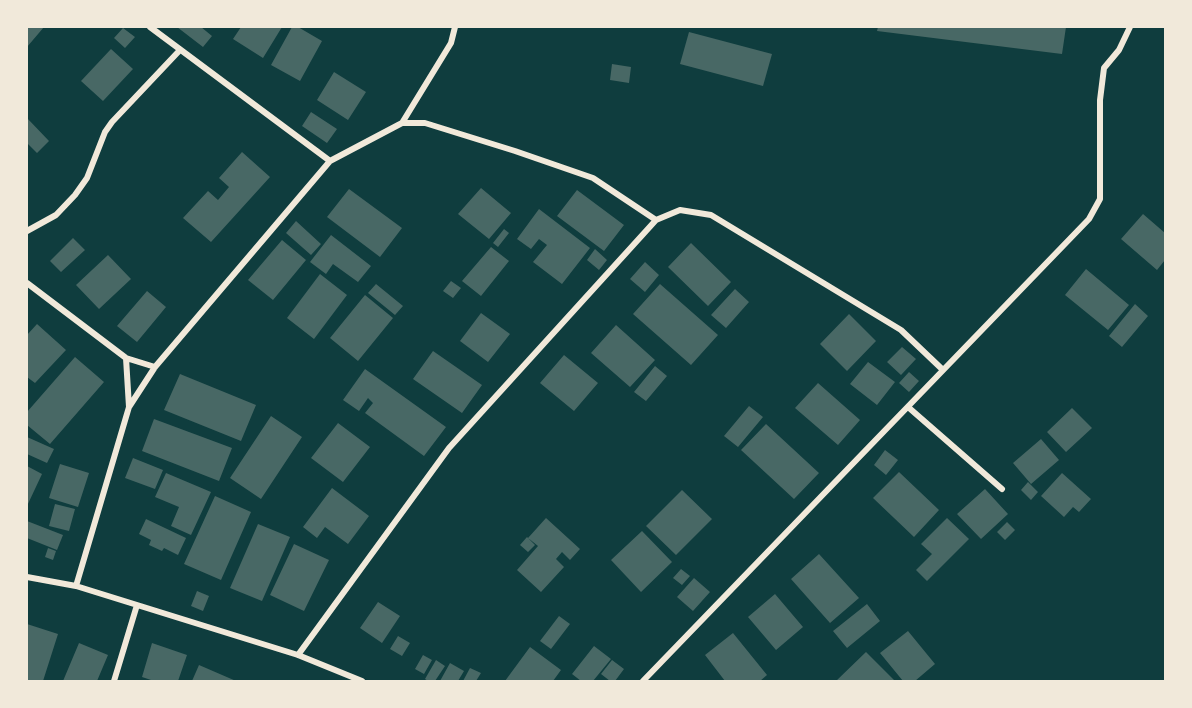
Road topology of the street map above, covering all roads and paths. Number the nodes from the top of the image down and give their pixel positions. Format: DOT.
graph roads {
  1 [pos="150,27"];
  2 [pos="455,27"];
  3 [pos="1130,27"];
  4 [pos="180,50"];
  5 [pos="402,123"];
  6 [pos="330,160"];
  7 [pos="656,220"];
  8 [pos="27,231"];
  9 [pos="27,283"];
  10 [pos="126,358"];
  11 [pos="155,367"];
  12 [pos="943,370"];
  13 [pos="129,407"];
  14 [pos="908,407"];
  15 [pos="1002,489"];
  16 [pos="27,577"];
  17 [pos="76,586"];
  18 [pos="137,605"];
  19 [pos="298,655"];
  20 [pos="341,672"];
  21 [pos="114,681"];
  22 [pos="338,681"];
  23 [pos="362,681"];
  24 [pos="644,681"];
  1 -- 4 [label="street"];
  2 -- 5 [label="street"];
  3 -- 12 [label="street"];
  4 -- 6 [label="street"];
  4 -- 8 [label="street"];
  5 -- 6 [label="street"];
  5 -- 7 [label="street"];
  6 -- 11 [label="street"];
  7 -- 12 [label="street"];
  7 -- 19 [label="street"];
  9 -- 10 [label="street"];
  10 -- 11 [label="street"];
  10 -- 13 [label="street"];
  11 -- 13 [label="street"];
  12 -- 14 [label="street"];
  13 -- 17 [label="street"];
  14 -- 15 [label="street"];
  14 -- 24 [label="street"];
  16 -- 17 [label="street"];
  17 -- 18 [label="street"];
  18 -- 19 [label="street"];
  18 -- 21 [label="street"];
  19 -- 20 [label="street"];
  20 -- 22 [label="street"];
  20 -- 23 [label="street"];
}
